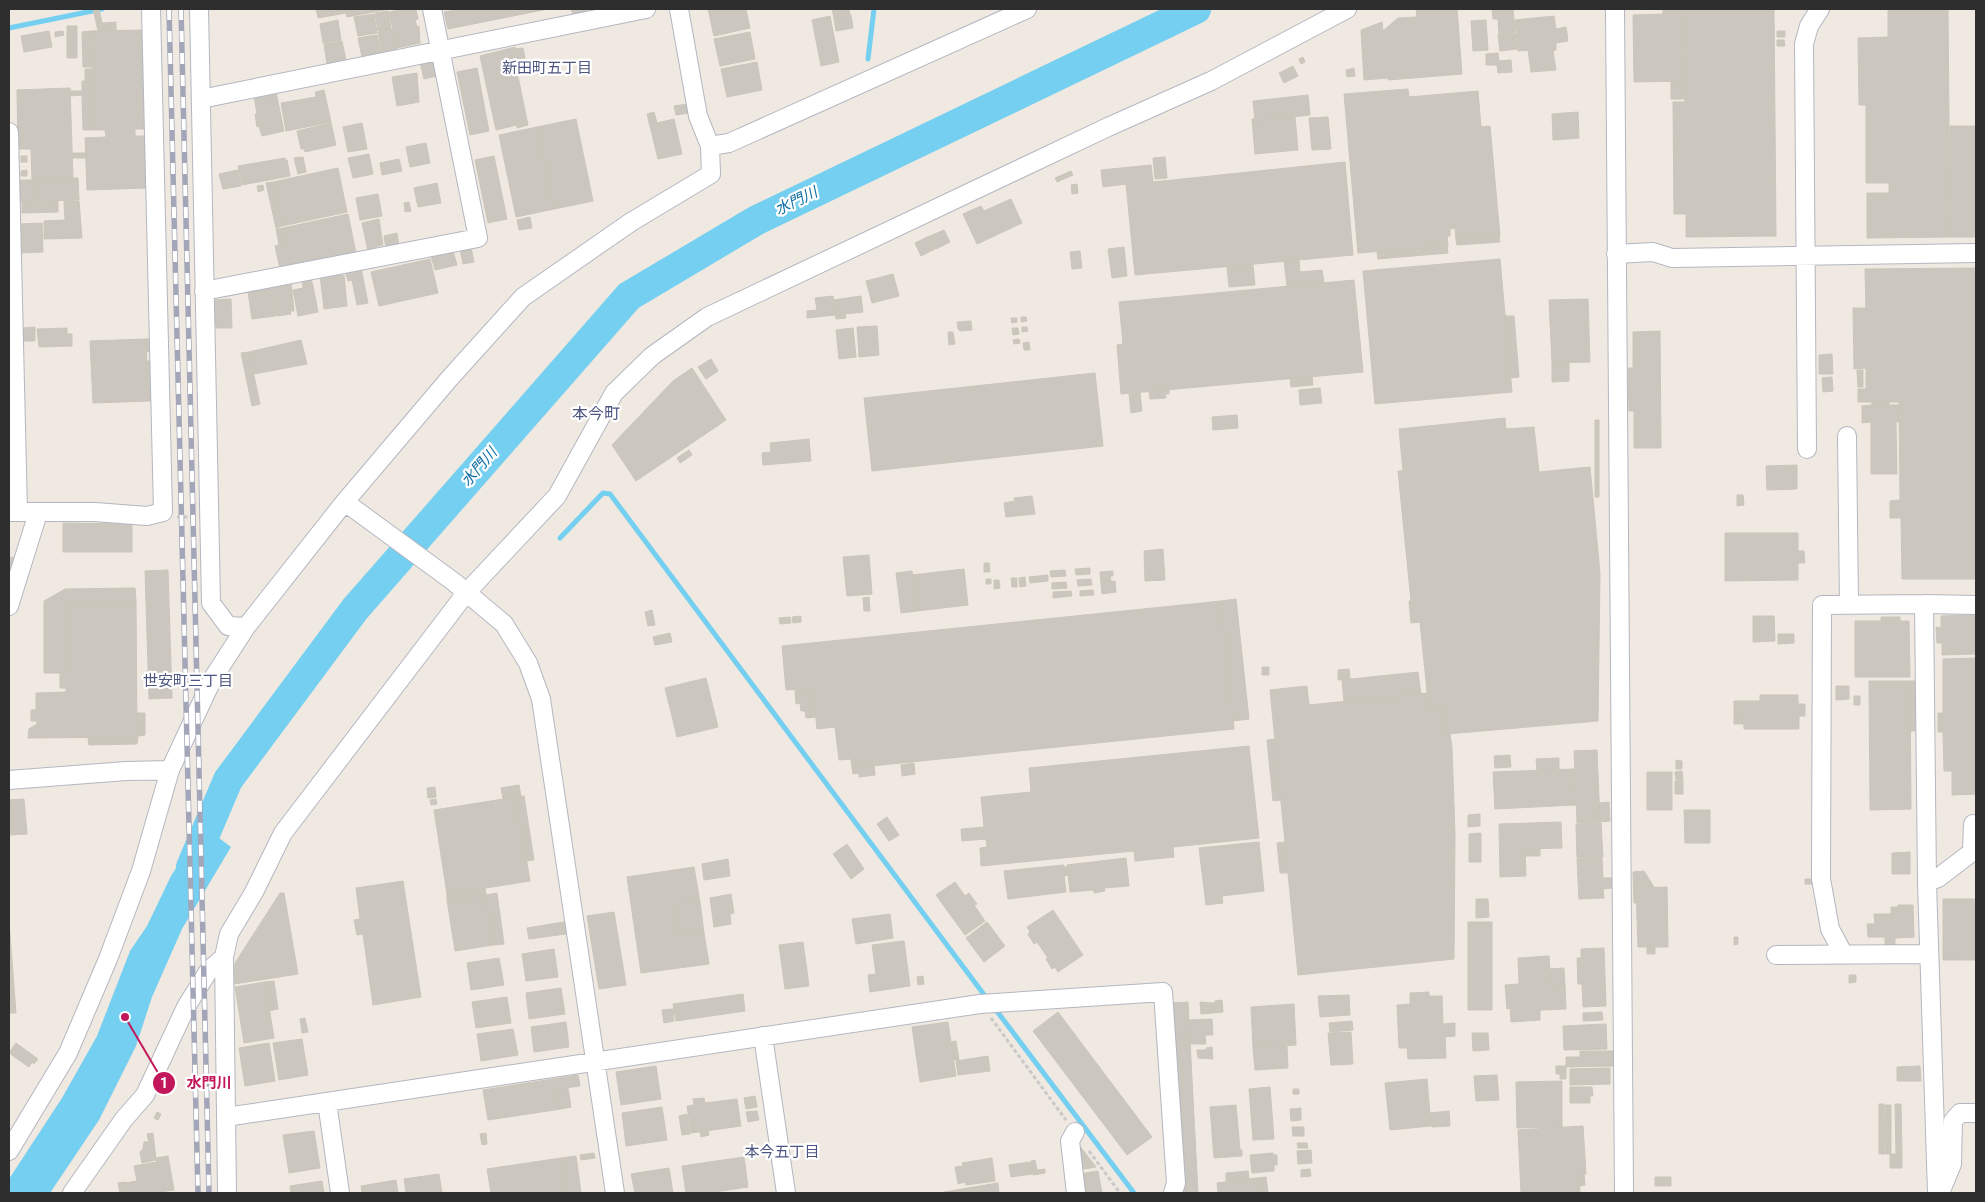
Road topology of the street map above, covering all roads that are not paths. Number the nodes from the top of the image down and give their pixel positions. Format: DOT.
graph roads {
  1 [pos="151,9"];
  2 [pos="199,9"];
  3 [pos="432,9"];
  4 [pos="646,9"];
  5 [pos="679,9"];
  6 [pos="1027,9"];
  7 [pos="1347,9"];
  8 [pos="1615,9"];
  9 [pos="1820,9"];
  10 [pos="440,51"];
  11 [pos="201,99"];
  12 [pos="9,132"];
  13 [pos="710,146"];
  14 [pos="1976,253"];
  15 [pos="1616,254"];
  16 [pos="1806,256"];
  17 [pos="204,291"];
  18 [pos="1847,436"];
  19 [pos="1807,448"];
  20 [pos="348,506"];
  21 [pos="13,512"];
  22 [pos="38,513"];
  23 [pos="460,587"];
  24 [pos="1924,604"];
  25 [pos="1976,604"];
  26 [pos="1849,605"];
  27 [pos="9,606"];
  28 [pos="246,627"];
  29 [pos="170,770"];
  30 [pos="9,780"];
  31 [pos="1973,824"];
  32 [pos="1927,882"];
  33 [pos="1929,954"];
  34 [pos="1776,955"];
  35 [pos="1844,955"];
  36 [pos="224,957"];
  37 [pos="763,1036"];
  38 [pos="595,1062"];
  39 [pos="327,1102"];
  40 [pos="1976,1113"];
  41 [pos="226,1117"];
  42 [pos="1075,1132"];
  43 [pos="9,1151"];
  44 [pos="72,1193"];
  45 [pos="227,1193"];
  46 [pos="340,1193"];
  47 [pos="615,1193"];
  48 [pos="786,1193"];
  49 [pos="1076,1193"];
  50 [pos="1173,1193"];
  51 [pos="1624,1193"];
  52 [pos="1938,1193"];
  1 -- 22 [label="street"];
  2 -- 11 [label="street"];
  3 -- 10 [label="street"];
  4 -- 10 [label="street"];
  5 -- 13 [label="street"];
  6 -- 13 [label="street"];
  7 -- 23 [label="street"];
  8 -- 15 [label="street"];
  9 -- 16 [label="street"];
  10 -- 11 [label="street"];
  10 -- 17 [label="street"];
  11 -- 17 [label="street"];
  12 -- 21 [label="street"];
  13 -- 20 [label="street"];
  14 -- 16 [label="street"];
  15 -- 16 [label="street"];
  15 -- 51 [label="street"];
  16 -- 19 [label="street"];
  17 -- 28 [label="street"];
  18 -- 26 [label="street"];
  20 -- 23 [label="street"];
  20 -- 28 [label="street"];
  21 -- 22 [label="street"];
  22 -- 27 [label="street"];
  23 -- 36 [label="street"];
  23 -- 38 [label="street"];
  24 -- 25 [label="street"];
  24 -- 26 [label="street"];
  24 -- 32 [label="street"];
  26 -- 35 [label="street"];
  28 -- 29 [label="street"];
  29 -- 30 [label="street"];
  29 -- 43 [label="street"];
  31 -- 32 [label="street"];
  32 -- 33 [label="street"];
  33 -- 35 [label="street"];
  33 -- 52 [label="street"];
  34 -- 35 [label="street"];
  36 -- 41 [label="street"];
  36 -- 44 [label="street"];
  37 -- 38 [label="street"];
  37 -- 48 [label="street"];
  37 -- 50 [label="street"];
  38 -- 39 [label="street"];
  38 -- 47 [label="street"];
  39 -- 41 [label="street"];
  39 -- 46 [label="street"];
  40 -- 52 [label="street"];
  41 -- 45 [label="street"];
  42 -- 49 [label="street"];
}
